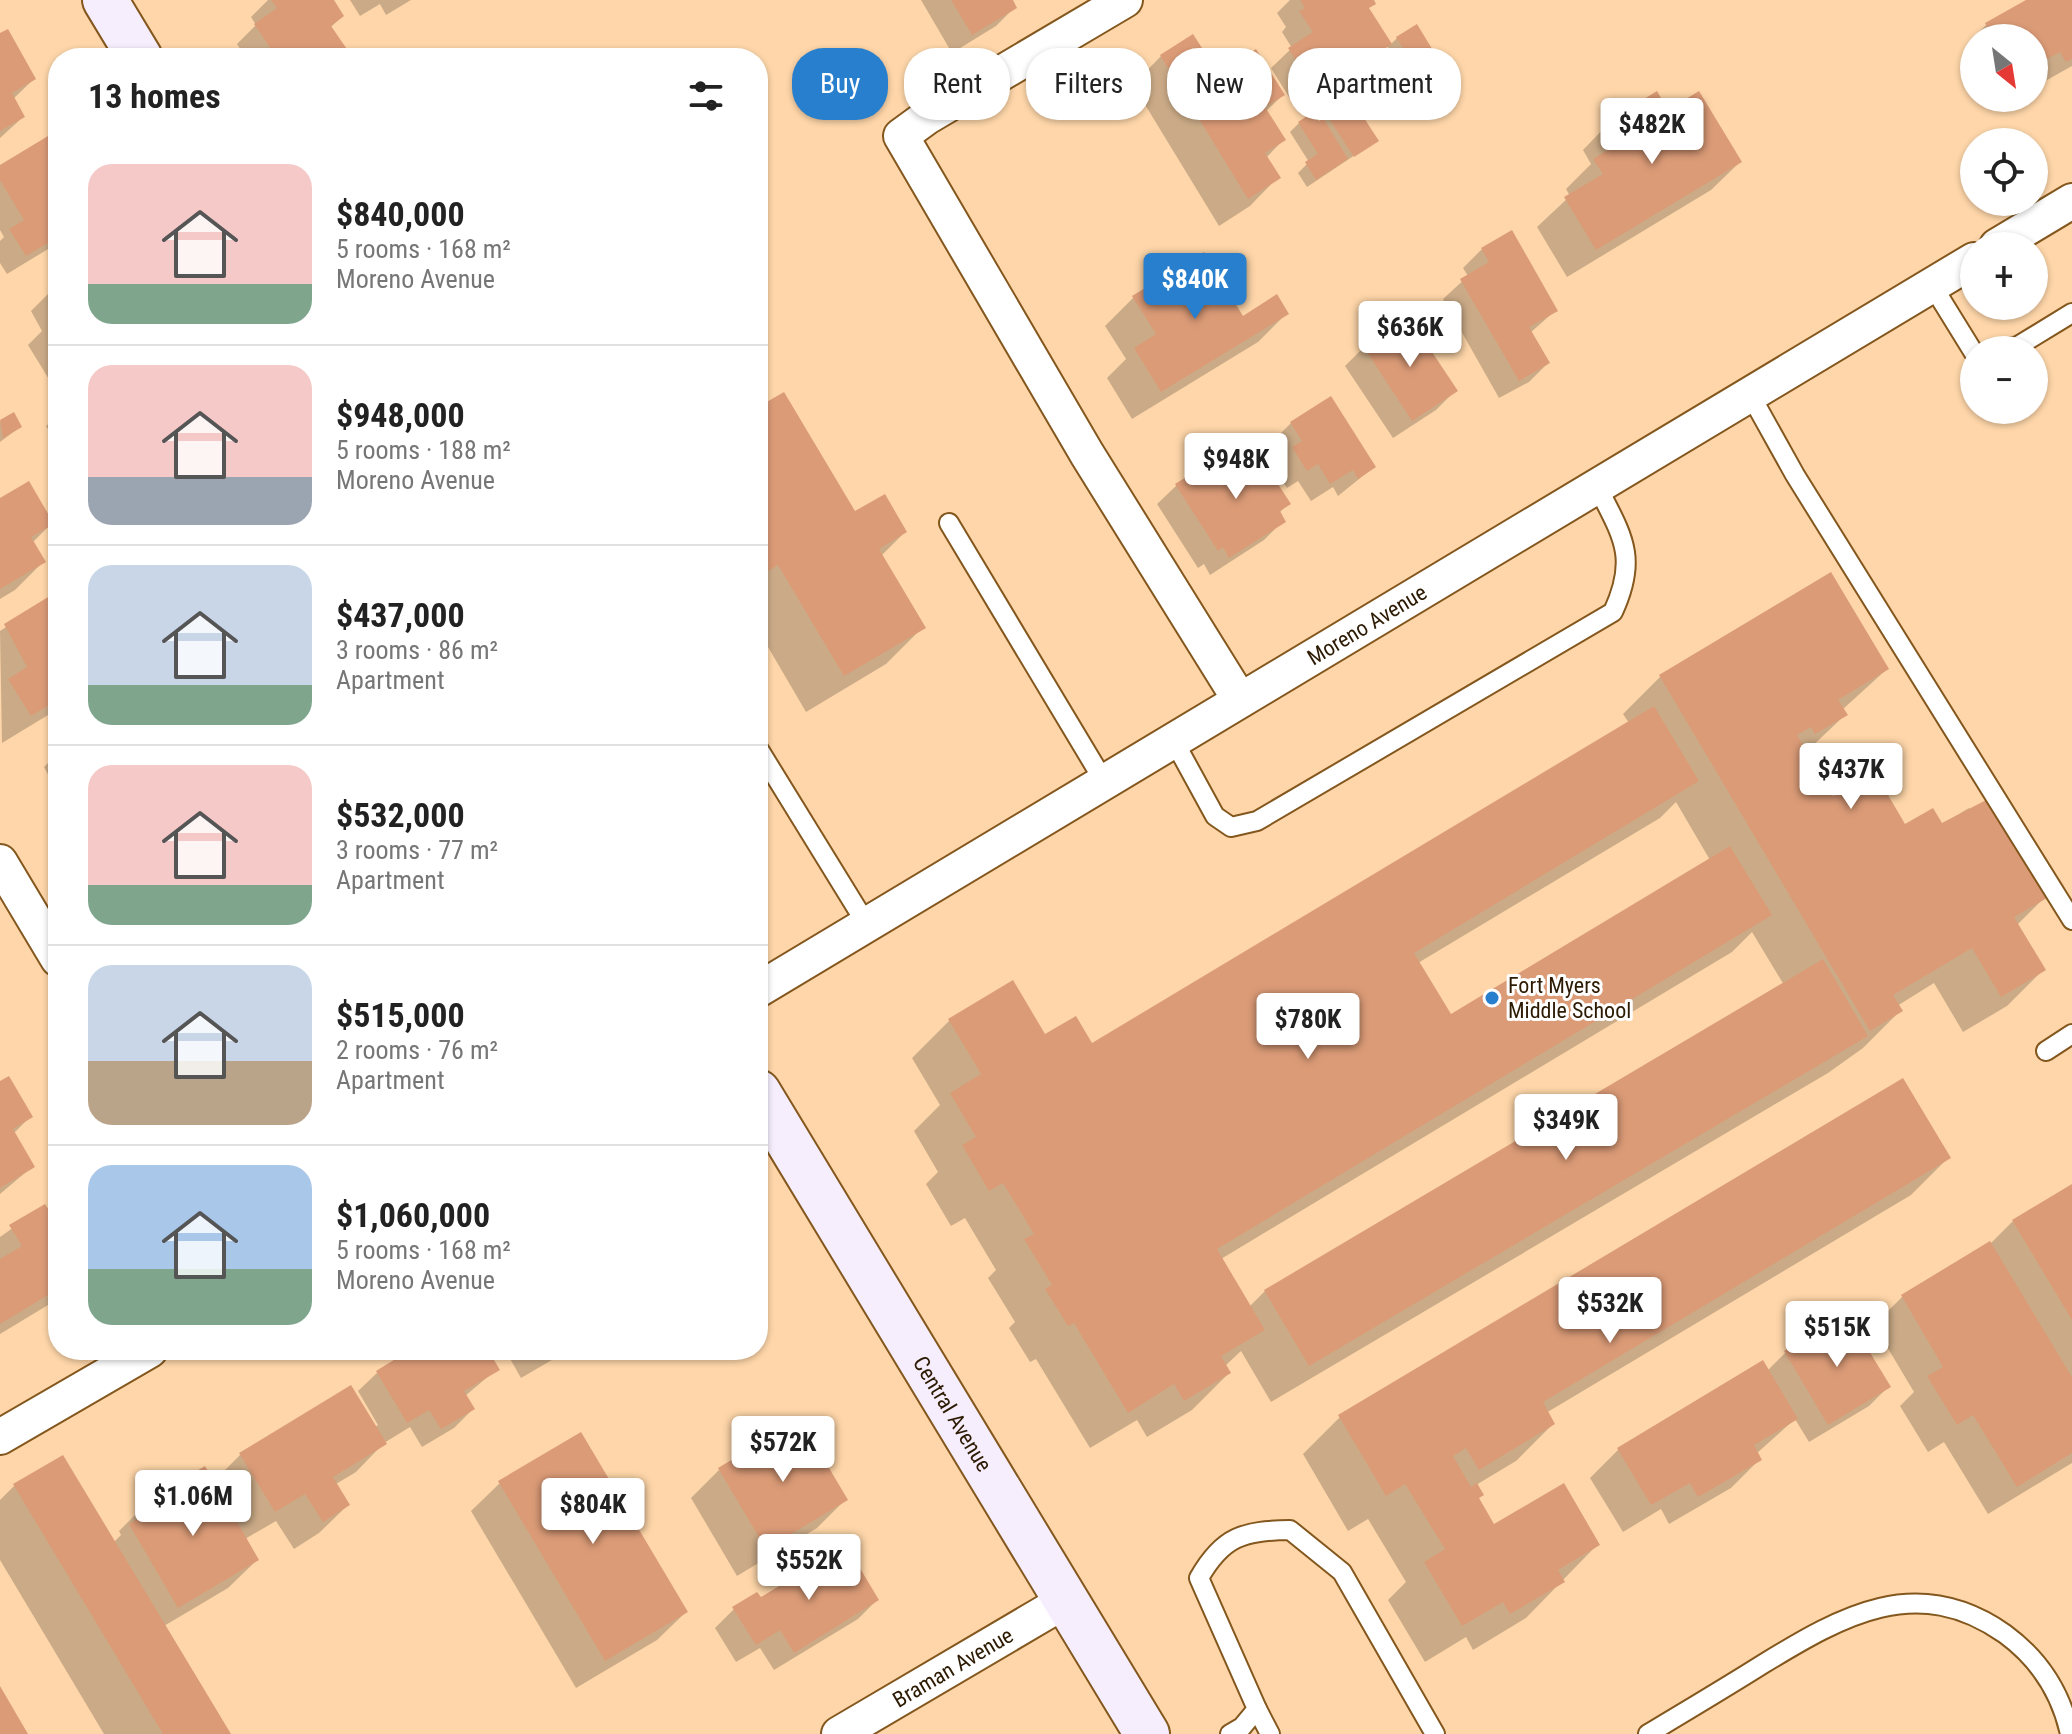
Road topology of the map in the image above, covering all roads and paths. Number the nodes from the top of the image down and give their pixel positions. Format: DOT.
graph roads {
  1 [pos="105,0"];
  2 [pos="1125,0"];
  3 [pos="134,48"];
  4 [pos="2072,201"];
  5 [pos="2020,232"];
  6 [pos="1960,268"];
  7 [pos="1932,285"];
  8 [pos="2072,313"];
  9 [pos="1964,336"];
  10 [pos="2034,336"];
  11 [pos="1751,396"];
  12 [pos="1598,488"];
  13 [pos="949,523"];
  14 [pos="1240,700"];
  15 [pos="1174,741"];
  16 [pos="768,764"];
  17 [pos="1105,783"];
  18 [pos="0,862"];
  19 [pos="2072,920"];
  20 [pos="867,925"];
  21 [pos="48,942"];
  22 [pos="768,984"];
  23 [pos="2072,1034"];
  24 [pos="2046,1051"];
  25 [pos="768,1109"];
  26 [pos="133,1360"];
  27 [pos="0,1437"];
  28 [pos="1065,1601"];
  29 [pos="1257,1709"];
  30 [pos="839,1734"];
  31 [pos="1147,1734"];
  32 [pos="1230,1734"];
  33 [pos="1270,1734"];
  34 [pos="1435,1734"];
  35 [pos="1648,1734"];
  36 [pos="2070,1734"];
  1 -- 3 [label="street"];
  2 -- 14 [label="street"];
  4 -- 5 [label="street"];
  6 -- 7 [label="street, Moreno Avenue"];
  7 -- 9 [label="lane"];
  7 -- 11 [label="street, Moreno Avenue"];
  8 -- 10 [label="lane"];
  11 -- 12 [label="street, Moreno Avenue"];
  11 -- 19 [label="lane"];
  12 -- 14 [label="street, Moreno Avenue"];
  12 -- 15 [label="lane"];
  13 -- 17 [label="lane"];
  14 -- 15 [label="street, Moreno Avenue"];
  15 -- 17 [label="street, Moreno Avenue"];
  16 -- 20 [label="lane"];
  17 -- 20 [label="street, Moreno Avenue"];
  18 -- 21 [label="street"];
  20 -- 22 [label="street, Moreno Avenue"];
  23 -- 24 [label="lane"];
  25 -- 28 [label="street, Central Avenue"];
  26 -- 27 [label="street"];
  28 -- 30 [label="street, Braman Avenue"];
  28 -- 31 [label="street, Central Avenue"];
  29 -- 32 [label="lane"];
  29 -- 33 [label="lane"];
  29 -- 34 [label="lane"];
  35 -- 36 [label="lane"];
}
